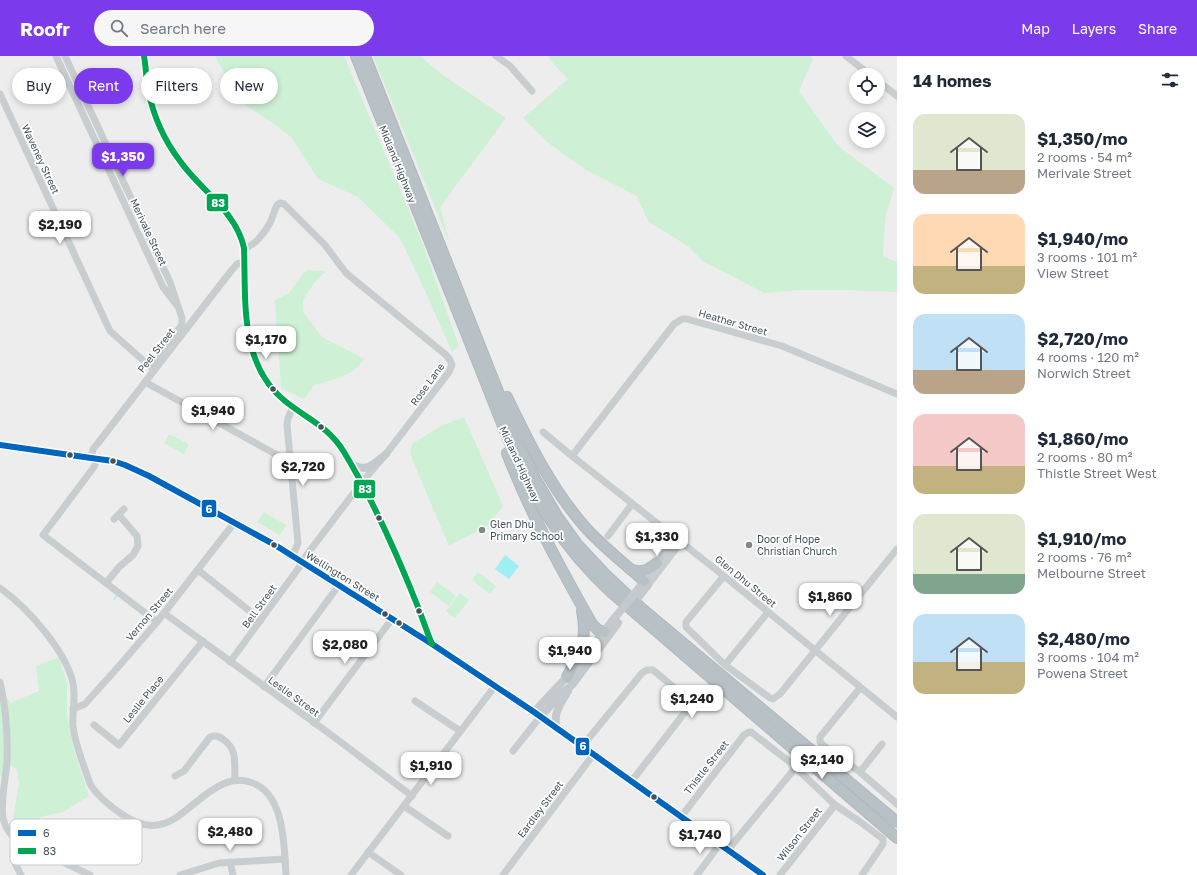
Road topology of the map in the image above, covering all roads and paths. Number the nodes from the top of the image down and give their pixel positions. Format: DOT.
graph roads {
  1 [pos="56,56"];
  2 [pos="65,56"];
  3 [pos="144,56"];
  4 [pos="356,56"];
  5 [pos="365,56"];
  6 [pos="496,56"];
  7 [pos="846,56"];
  8 [pos="861,68"];
  9 [pos="885,87"];
  10 [pos="532,91"];
  11 [pos="0,94"];
  12 [pos="897,96"];
  13 [pos="244,248"];
  14 [pos="245,262"];
  15 [pos="450,295"];
  16 [pos="178,306"];
  17 [pos="468,315"];
  18 [pos="152,368"];
  19 [pos="144,382"];
  20 [pos="897,394"];
  21 [pos="293,407"];
  22 [pos="543,432"];
  23 [pos="0,445"];
  24 [pos="386,454"];
  25 [pos="572,456"];
  26 [pos="94,458"];
  27 [pos="290,459"];
  28 [pos="350,464"];
  29 [pos="361,484"];
  30 [pos="632,504"];
  31 [pos="119,514"];
  32 [pos="234,523"];
  33 [pos="608,536"];
  34 [pos="678,540"];
  35 [pos="896,553"];
  36 [pos="292,556"];
  37 [pos="303,562"];
  38 [pos="657,563"];
  39 [pos="628,568"];
  40 [pos="198,570"];
  41 [pos="724,576"];
  42 [pos="106,583"];
  43 [pos="339,585"];
  44 [pos="643,586"];
  45 [pos="0,588"];
  46 [pos="575,594"];
  47 [pos="768,612"];
  48 [pos="164,613"];
  49 [pos="392,619"];
  50 [pos="261,620"];
  51 [pos="157,622"];
  52 [pos="616,622"];
  53 [pos="604,632"];
  54 [pos="202,641"];
  55 [pos="432,644"];
  56 [pos="815,651"];
  57 [pos="230,662"];
  58 [pos="725,665"];
  59 [pos="0,682"];
  60 [pos="571,682"];
  61 [pos="495,686"];
  62 [pos="264,687"];
  63 [pos="860,688"];
  64 [pos="415,700"];
  65 [pos="73,709"];
  66 [pos="537,715"];
  67 [pos="897,717"];
  68 [pos="314,723"];
  69 [pos="94,725"];
  70 [pos="556,728"];
  71 [pos="460,731"];
  72 [pos="882,744"];
  73 [pos="584,748"];
  74 [pos="513,751"];
  75 [pos="593,755"];
  76 [pos="796,767"];
  77 [pos="860,772"];
  78 [pos="175,776"];
  79 [pos="235,780"];
  80 [pos="631,782"];
  81 [pos="412,796"];
  82 [pos="1,804"];
  83 [pos="897,804"];
  84 [pos="835,805"];
  85 [pos="404,806"];
  86 [pos="681,817"];
  87 [pos="129,819"];
  88 [pos="897,822"];
  89 [pos="142,824"];
  90 [pos="10,832"];
  91 [pos="448,836"];
  92 [pos="897,838"];
  93 [pos="719,845"];
  94 [pos="727,851"];
  95 [pos="368,852"];
  96 [pos="285,859"];
  97 [pos="230,862"];
  98 [pos="16,865"];
  99 [pos="69,865"];
  100 [pos="21,875"];
  101 [pos="90,875"];
  102 [pos="180,875"];
  103 [pos="232,875"];
  104 [pos="286,875"];
  105 [pos="351,875"];
  106 [pos="401,875"];
  107 [pos="504,875"];
  108 [pos="697,875"];
  109 [pos="763,875"];
  110 [pos="780,875"];
  111 [pos="862,875"];
  1 -- 16 [label="street, Merivale Street"];
  2 -- 16 [label="street, Merivale Street"];
  3 -- 13 [label="main road"];
  4 -- 15 [label="highway, Midland Highway"];
  5 -- 17 [label="highway, Midland Highway"];
  6 -- 10 [label="street"];
  7 -- 8 [label="street"];
  9 -- 12 [label="street"];
  11 -- 18 [label="street, Waveney Street"];
  13 -- 14 [label="main road"];
  13 -- 24 [label="street, Rose Lane"];
  14 -- 18 [label="street, Peel Street"];
  14 -- 21 [label="main road"];
  15 -- 46 [label="highway"];
  15 -- 92 [label="highway, Midland Highway"];
  16 -- 18 [label="street, Merivale Street"];
  17 -- 39 [label="highway"];
  17 -- 88 [label="highway, Midland Highway"];
  18 -- 19 [label="street, Peel Street"];
  19 -- 26 [label="street, Peel Street"];
  19 -- 27 [label="street"];
  20 -- 25 [label="street, Heather Street"];
  21 -- 27 [label="street"];
  21 -- 28 [label="main road"];
  22 -- 25 [label="street, Glen Dhu Street"];
  23 -- 26 [label="main road, Wellington Street"];
  24 -- 28 [label="main road"];
  24 -- 29 [label="street, Rose Lane"];
  25 -- 30 [label="street, Glen Dhu Street"];
  26 -- 32 [label="main road, Wellington Street"];
  26 -- 42 [label="street, Peel Street"];
  27 -- 36 [label="street"];
  28 -- 29 [label="main road"];
  29 -- 37 [label="street, Rose Lane"];
  29 -- 55 [label="main road"];
  30 -- 33 [label="street"];
  30 -- 34 [label="street, Glen Dhu Street"];
  31 -- 42 [label="street"];
  32 -- 36 [label="main road, Wellington Street"];
  32 -- 40 [label="street, Vernon Street"];
  34 -- 38 [label="street"];
  34 -- 41 [label="street, Glen Dhu Street"];
  34 -- 44 [label="street"];
  35 -- 56 [label="street"];
  36 -- 37 [label="main road, Wellington Street"];
  37 -- 43 [label="main road, Wellington Street"];
  37 -- 50 [label="street, Bell Street"];
  38 -- 39 [label="highway"];
  38 -- 44 [label="street"];
  39 -- 44 [label="highway"];
  40 -- 48 [label="street, Vernon Street"];
  40 -- 50 [label="street"];
  41 -- 47 [label="street, Glen Dhu Street"];
  41 -- 58 [label="street"];
  42 -- 51 [label="street"];
  43 -- 49 [label="main road, Wellington Street"];
  43 -- 62 [label="street"];
  44 -- 52 [label="main road, bridge"];
  44 -- 52 [label="main road"];
  45 -- 65 [label="street"];
  46 -- 53 [label="highway"];
  46 -- 60 [label="highway"];
  47 -- 56 [label="street, Glen Dhu Street"];
  47 -- 58 [label="street"];
  48 -- 51 [label="street, Vernon Street"];
  48 -- 54 [label="street, Leslie Street"];
  49 -- 55 [label="main road, Wellington Street"];
  49 -- 68 [label="street"];
  50 -- 57 [label="street, Bell Street"];
  51 -- 65 [label="street, Vernon Street"];
  52 -- 53 [label="main road"];
  52 -- 60 [label="main road"];
  53 -- 60 [label="main road"];
  54 -- 57 [label="street, Leslie Street"];
  54 -- 69 [label="street, Leslie Place"];
  55 -- 61 [label="main road, Wellington Street"];
  56 -- 58 [label="street"];
  56 -- 63 [label="street, Glen Dhu Street"];
  57 -- 62 [label="street, Leslie Street"];
  59 -- 82 [label="street"];
  60 -- 66 [label="main road"];
  60 -- 70 [label="main road"];
  61 -- 66 [label="main road, Wellington Street"];
  61 -- 71 [label="street"];
  62 -- 68 [label="street, Leslie Street"];
  63 -- 67 [label="street, Glen Dhu Street"];
  63 -- 77 [label="street"];
  64 -- 71 [label="street"];
  65 -- 87 [label="street"];
  66 -- 70 [label="main road, Wellington Street"];
  66 -- 74 [label="street"];
  68 -- 81 [label="street, Leslie Street"];
  70 -- 73 [label="main road, Wellington Street"];
  71 -- 81 [label="street"];
  72 -- 77 [label="street"];
  73 -- 75 [label="main road, Wellington Street"];
  73 -- 80 [label="street"];
  75 -- 80 [label="main road, Wellington Street"];
  75 -- 107 [label="street, Eardley Street"];
  76 -- 84 [label="street"];
  76 -- 86 [label="street, Thistle Street"];
  76 -- 94 [label="street"];
  77 -- 83 [label="street"];
  78 -- 79 [label="street"];
  79 -- 89 [label="street"];
  79 -- 96 [label="street"];
  80 -- 86 [label="main road, Wellington Street"];
  81 -- 85 [label="street"];
  82 -- 90 [label="street"];
  84 -- 110 [label="street, Wilson Street"];
  84 -- 111 [label="street"];
  85 -- 91 [label="street"];
  85 -- 95 [label="street"];
  86 -- 93 [label="main road, Wellington Street"];
  93 -- 94 [label="main road, Wellington Street"];
  93 -- 108 [label="street"];
  94 -- 109 [label="main road, Wellington Street"];
  95 -- 105 [label="street"];
  95 -- 106 [label="street"];
  96 -- 97 [label="street"];
  96 -- 104 [label="street"];
  97 -- 102 [label="street"];
  97 -- 103 [label="street"];
  98 -- 100 [label="street"];
  99 -- 101 [label="street"];
}
